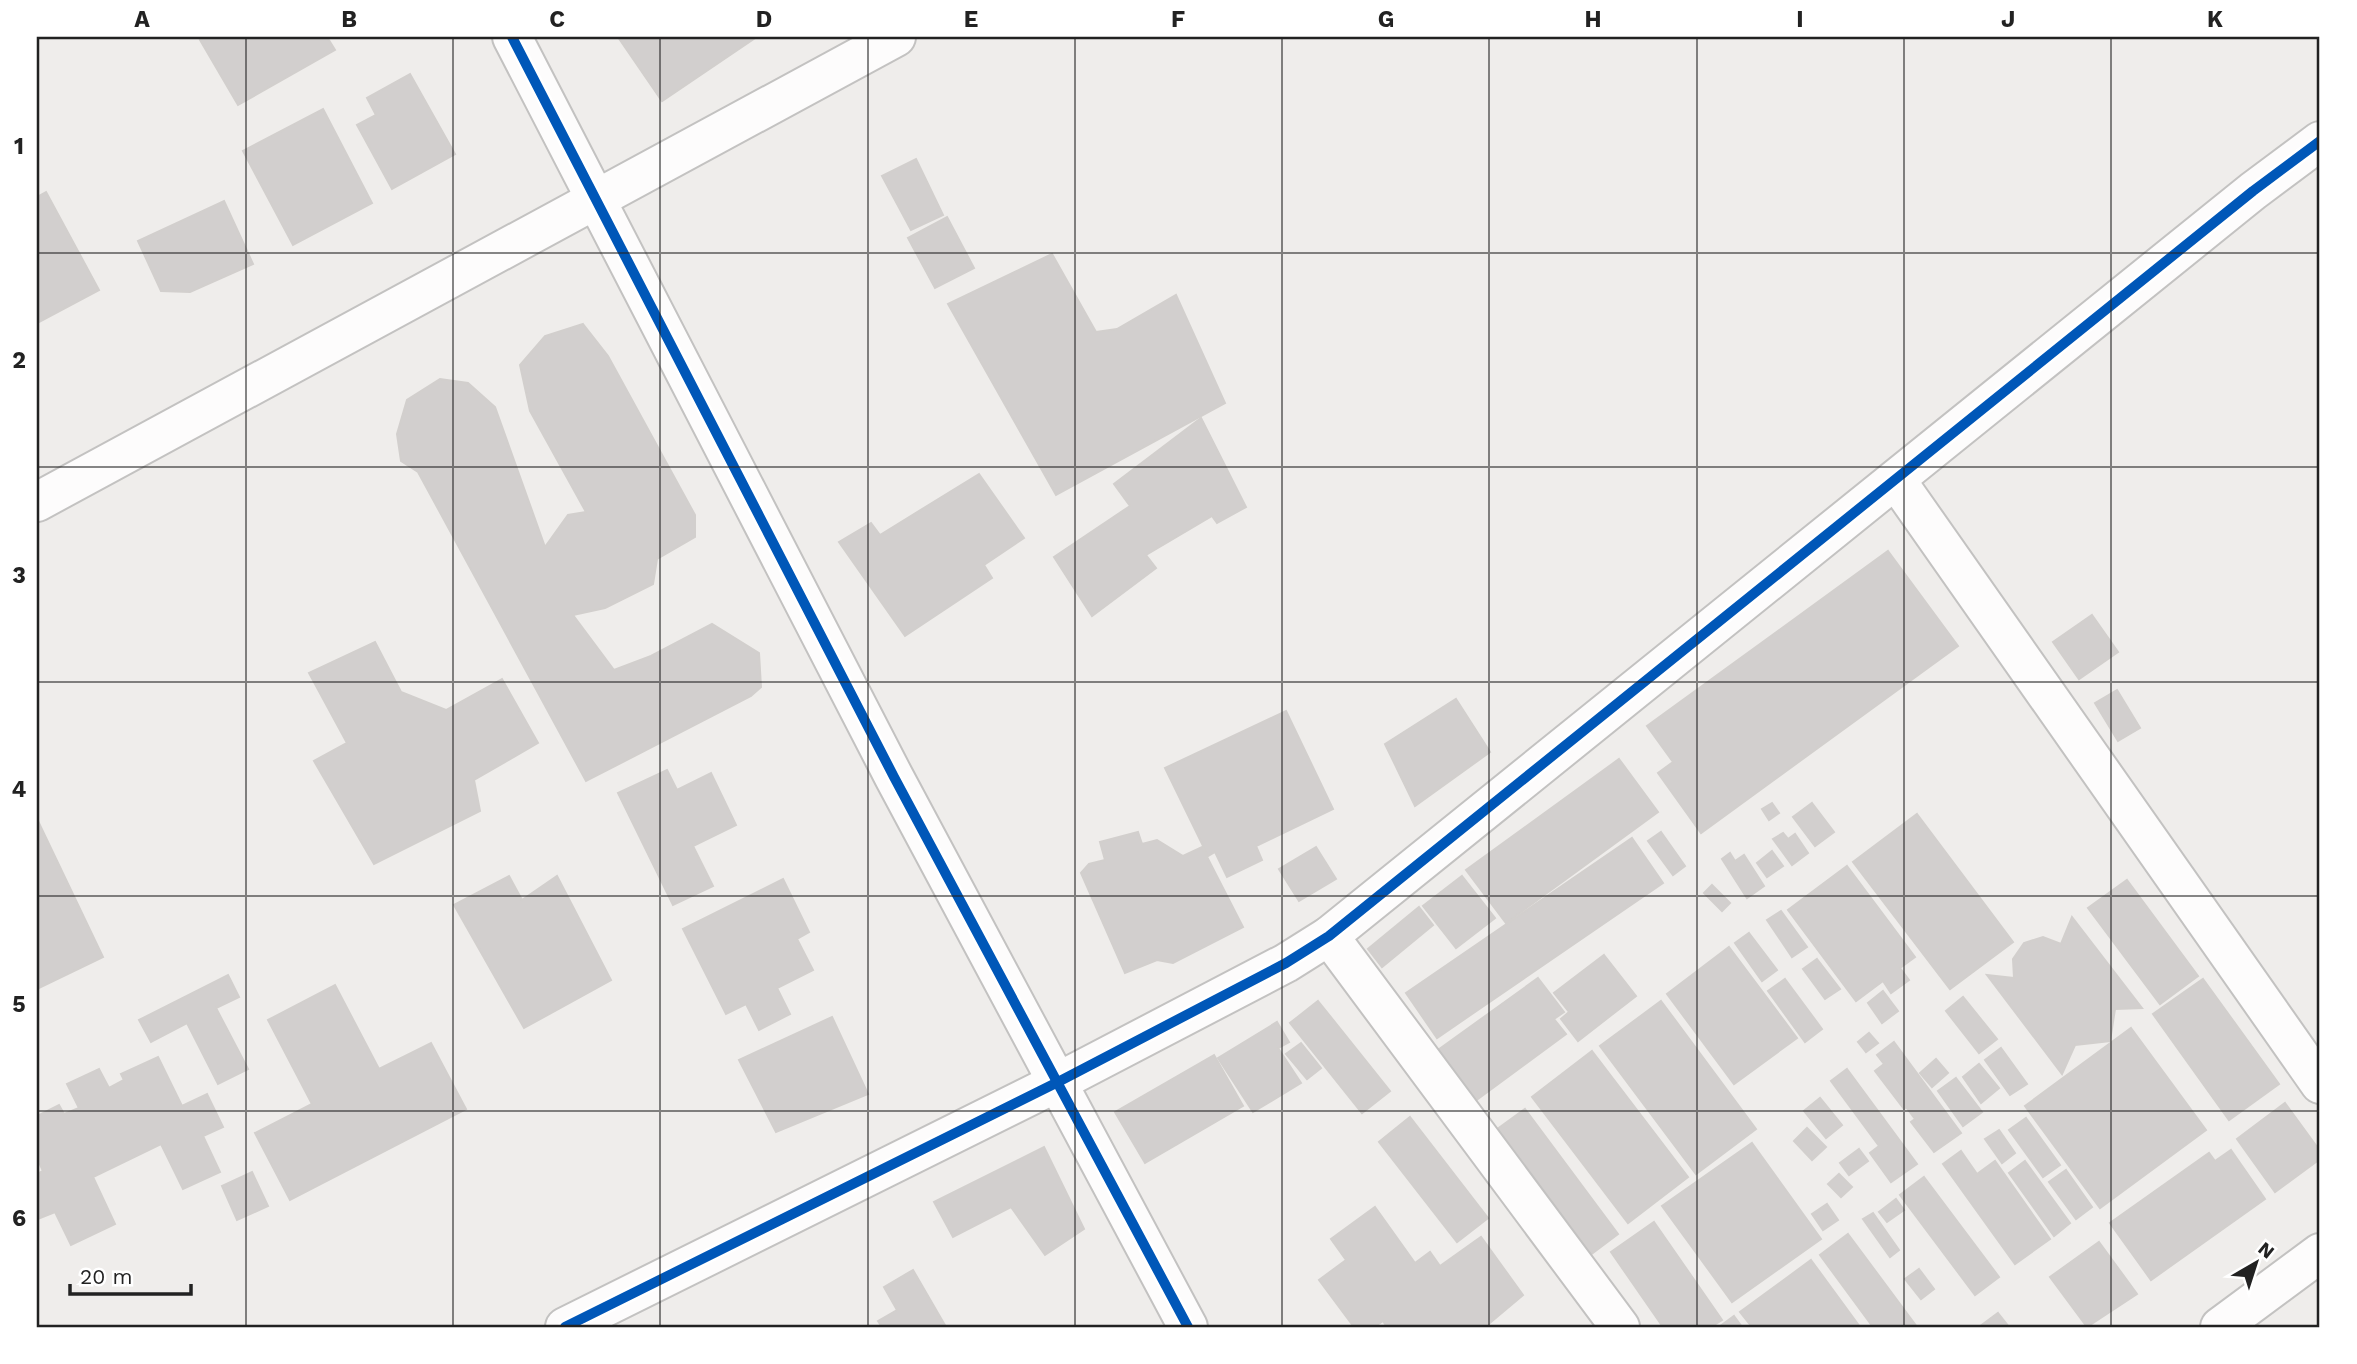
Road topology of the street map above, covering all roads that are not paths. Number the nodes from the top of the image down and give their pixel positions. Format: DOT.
graph roads {
  1 [pos="512,37"];
  2 [pos="896,37"];
  3 [pos="2320,141"];
  4 [pos="594,199"];
  5 [pos="1896,480"];
  6 [pos="37,502"];
  7 [pos="1329,936"];
  8 [pos="1058,1082"];
  9 [pos="2320,1084"];
  10 [pos="2320,1253"];
  11 [pos="565,1327"];
  12 [pos="1188,1327"];
  13 [pos="1620,1327"];
  14 [pos="2220,1327"];
  1 -- 4 [label="street"];
  2 -- 4 [label="street"];
  3 -- 5 [label="street"];
  4 -- 6 [label="street"];
  4 -- 8 [label="street"];
  5 -- 7 [label="street"];
  5 -- 9 [label="street"];
  7 -- 8 [label="street"];
  7 -- 13 [label="street"];
  8 -- 11 [label="street"];
  8 -- 12 [label="street"];
  10 -- 14 [label="street"];
}
